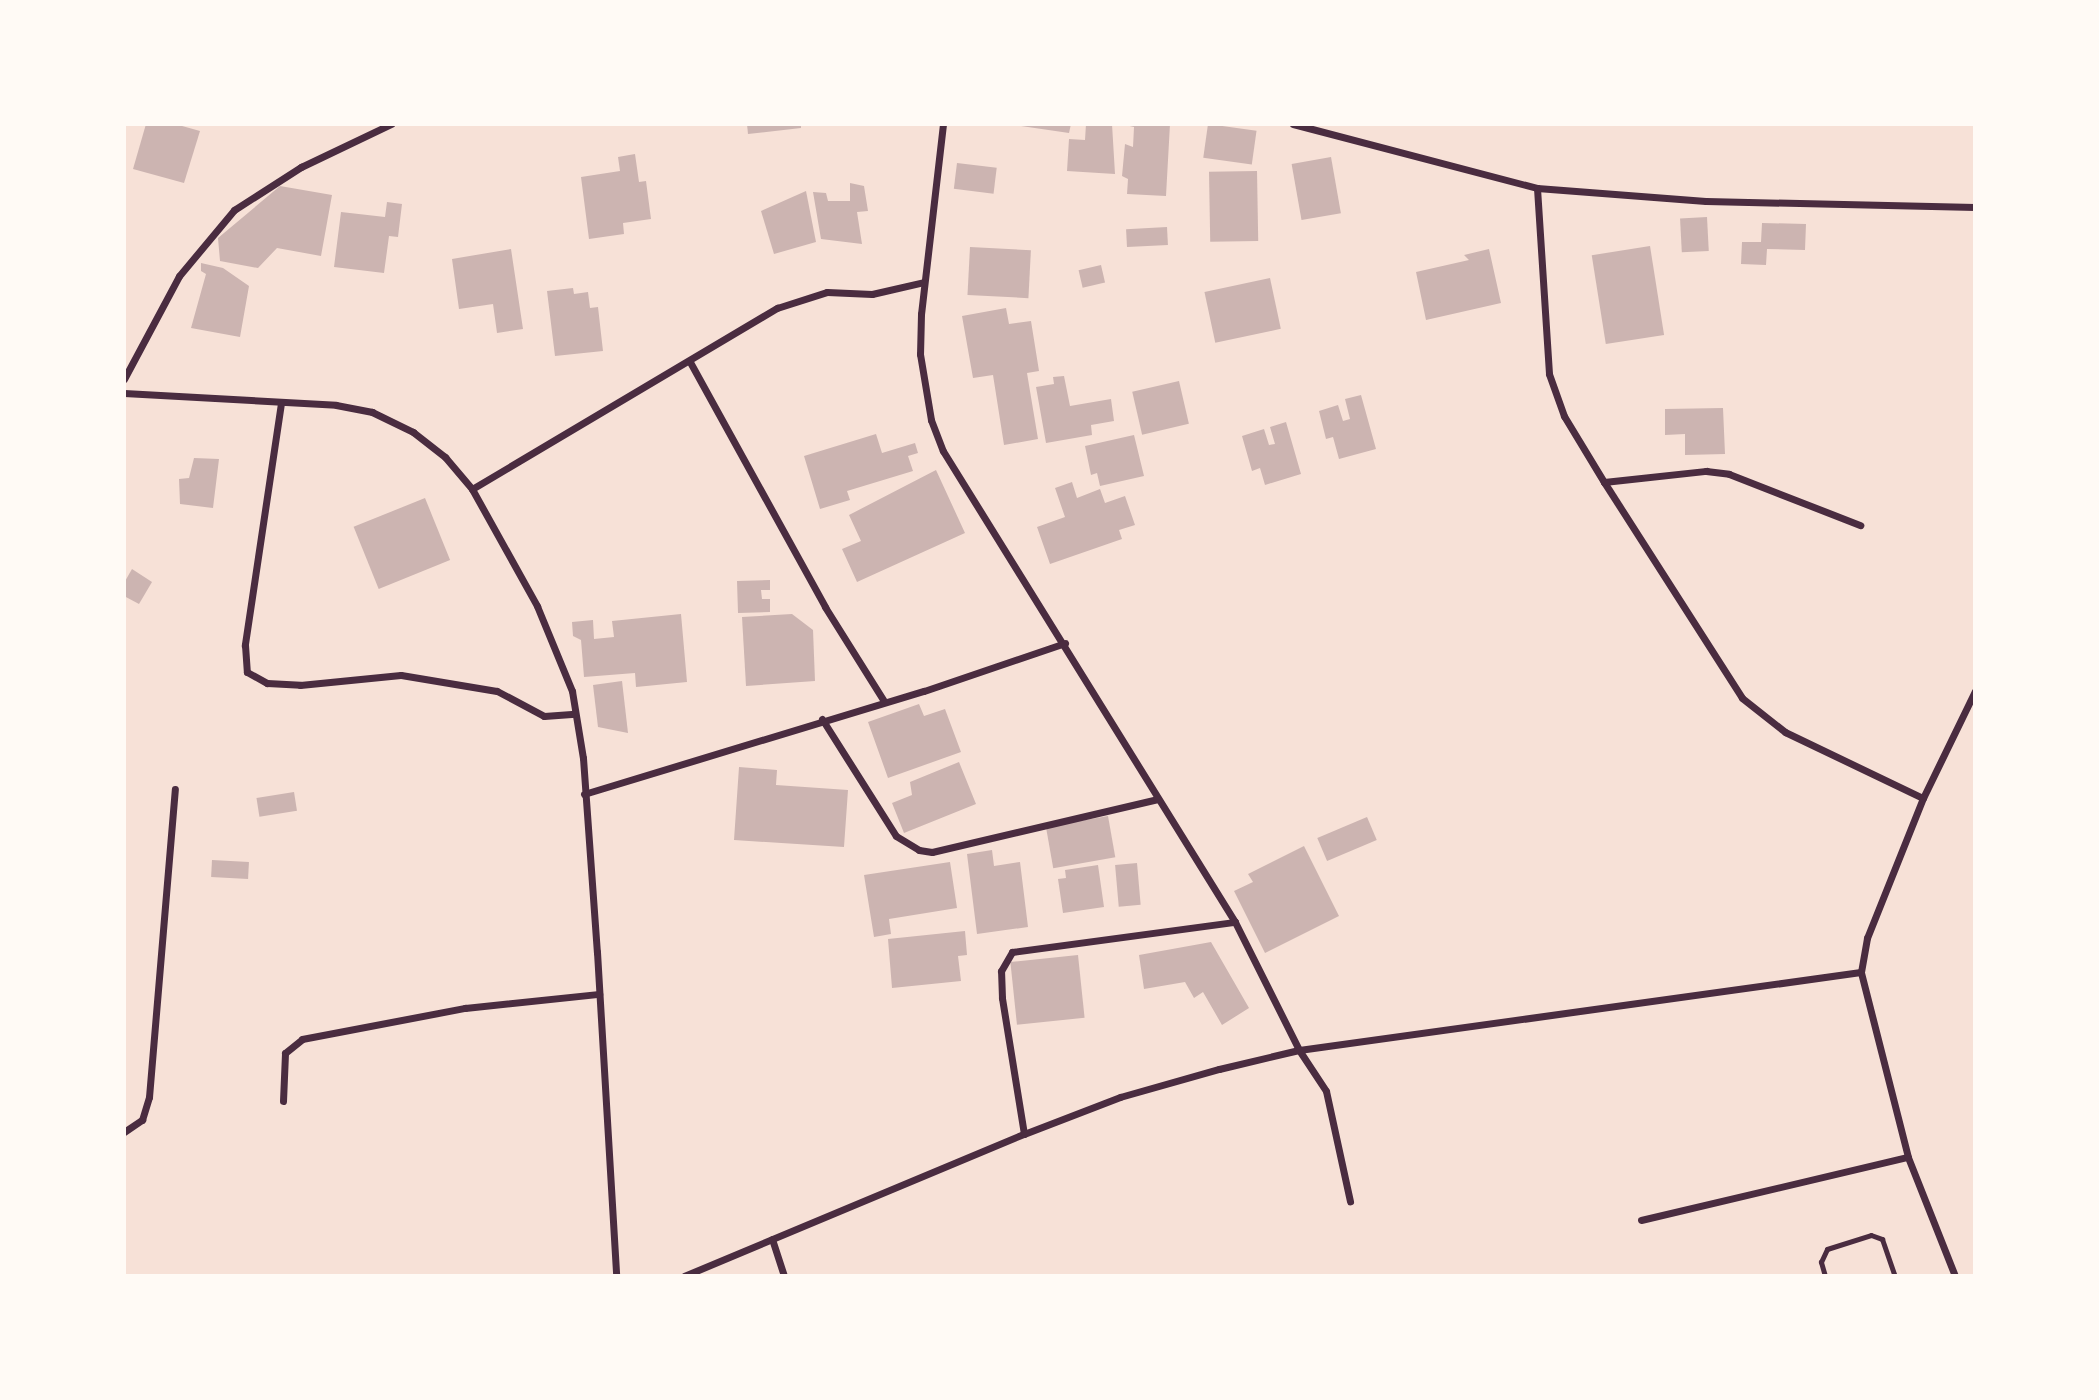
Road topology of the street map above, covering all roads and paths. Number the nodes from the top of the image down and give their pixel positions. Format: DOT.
graph roads {
  1 [pos="391,124"];
  2 [pos="943,124"];
  3 [pos="1293,124"];
  4 [pos="1537,188"];
  5 [pos="1975,207"];
  6 [pos="924,282"];
  7 [pos="690,362"];
  8 [pos="124,379"];
  9 [pos="124,393"];
  10 [pos="281,403"];
  11 [pos="1604,482"];
  12 [pos="472,489"];
  13 [pos="1860,525"];
  14 [pos="1065,643"];
  15 [pos="1975,691"];
  16 [pos="884,701"];
  17 [pos="575,714"];
  18 [pos="822,719"];
  19 [pos="175,789"];
  20 [pos="584,794"];
  21 [pos="1923,798"];
  22 [pos="1158,799"];
  23 [pos="1235,922"];
  24 [pos="1861,972"];
  25 [pos="599,994"];
  26 [pos="1299,1050"];
  27 [pos="283,1101"];
  28 [pos="124,1132"];
  29 [pos="1024,1133"];
  30 [pos="1908,1157"];
  31 [pos="1350,1201"];
  32 [pos="1641,1220"];
  33 [pos="772,1239"];
  34 [pos="616,1276"];
  35 [pos="684,1276"];
  36 [pos="784,1276"];
  37 [pos="1825,1276"];
  38 [pos="1895,1276"];
  39 [pos="1955,1276"];
  1 -- 8 [label="street"];
  2 -- 6 [label="street"];
  3 -- 4 [label="street"];
  4 -- 5 [label="street"];
  4 -- 11 [label="street"];
  6 -- 7 [label="street"];
  6 -- 14 [label="street"];
  7 -- 12 [label="street"];
  7 -- 16 [label="street"];
  9 -- 10 [label="street"];
  10 -- 12 [label="street"];
  10 -- 17 [label="street"];
  11 -- 13 [label="street"];
  11 -- 21 [label="street"];
  12 -- 17 [label="street"];
  14 -- 16 [label="street"];
  14 -- 22 [label="street"];
  15 -- 21 [label="street"];
  16 -- 18 [label="street"];
  17 -- 20 [label="street"];
  18 -- 20 [label="street"];
  18 -- 22 [label="street"];
  19 -- 28 [label="street"];
  20 -- 25 [label="street"];
  21 -- 24 [label="street"];
  22 -- 23 [label="street"];
  23 -- 26 [label="street"];
  23 -- 29 [label="street"];
  24 -- 26 [label="street"];
  24 -- 30 [label="street"];
  25 -- 27 [label="street"];
  25 -- 34 [label="street"];
  26 -- 29 [label="street"];
  26 -- 31 [label="street"];
  29 -- 33 [label="street"];
  30 -- 32 [label="street"];
  30 -- 39 [label="street"];
  33 -- 35 [label="street"];
  33 -- 36 [label="street"];
  37 -- 38 [label="lane"];
}
